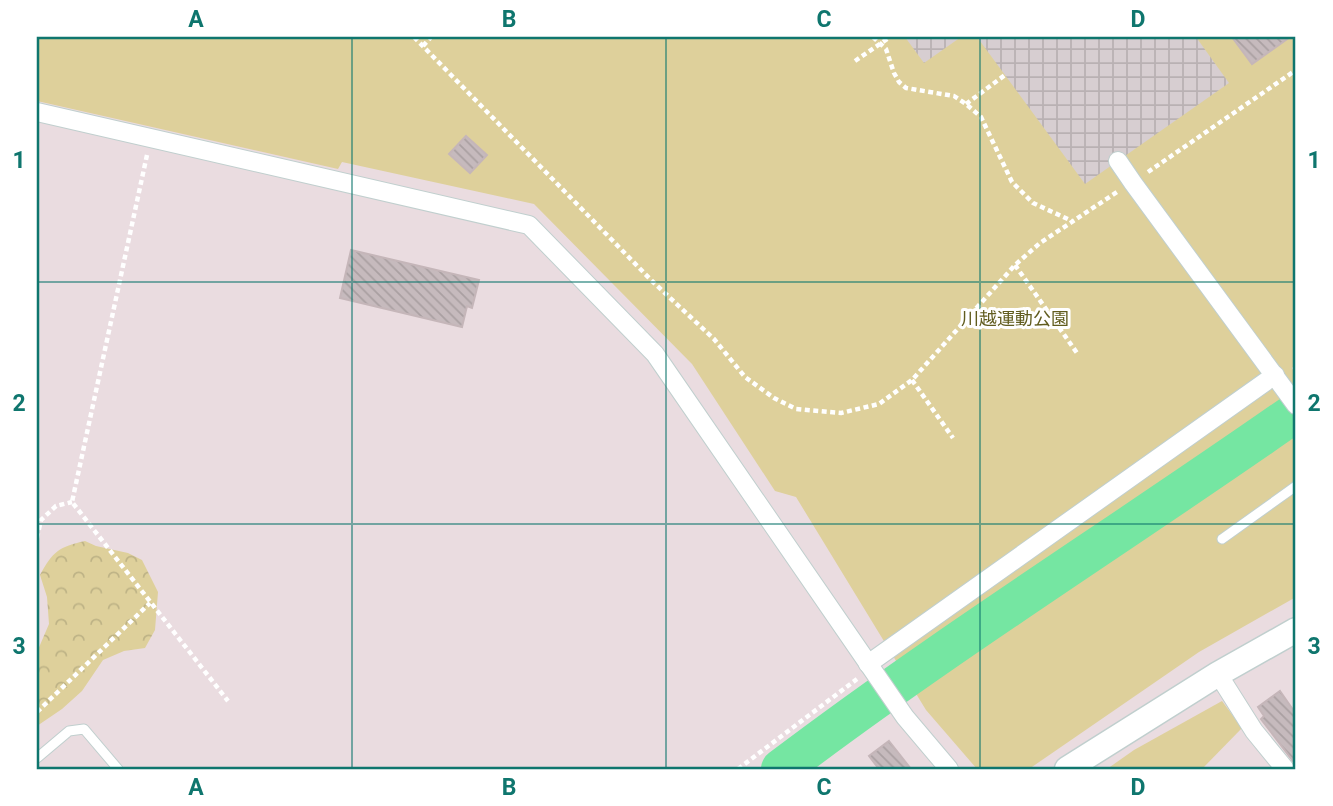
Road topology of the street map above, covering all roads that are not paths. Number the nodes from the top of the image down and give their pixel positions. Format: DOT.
graph roads {
  1 [pos="37,112"];
  2 [pos="1118,161"];
  3 [pos="1280,382"];
  4 [pos="1296,405"];
  5 [pos="1296,486"];
  6 [pos="1222,540"];
  7 [pos="1296,631"];
  8 [pos="872,669"];
  9 [pos="1217,674"];
  10 [pos="37,758"];
  11 [pos="118,769"];
  12 [pos="949,769"];
  13 [pos="1067,769"];
  14 [pos="1285,769"];
  1 -- 8 [label="street"];
  2 -- 3 [label="street"];
  3 -- 4 [label="street"];
  3 -- 8 [label="street"];
  5 -- 6 [label="lane"];
  7 -- 9 [label="street"];
  8 -- 12 [label="street"];
  9 -- 13 [label="street"];
  9 -- 14 [label="street"];
  10 -- 11 [label="lane"];
}
